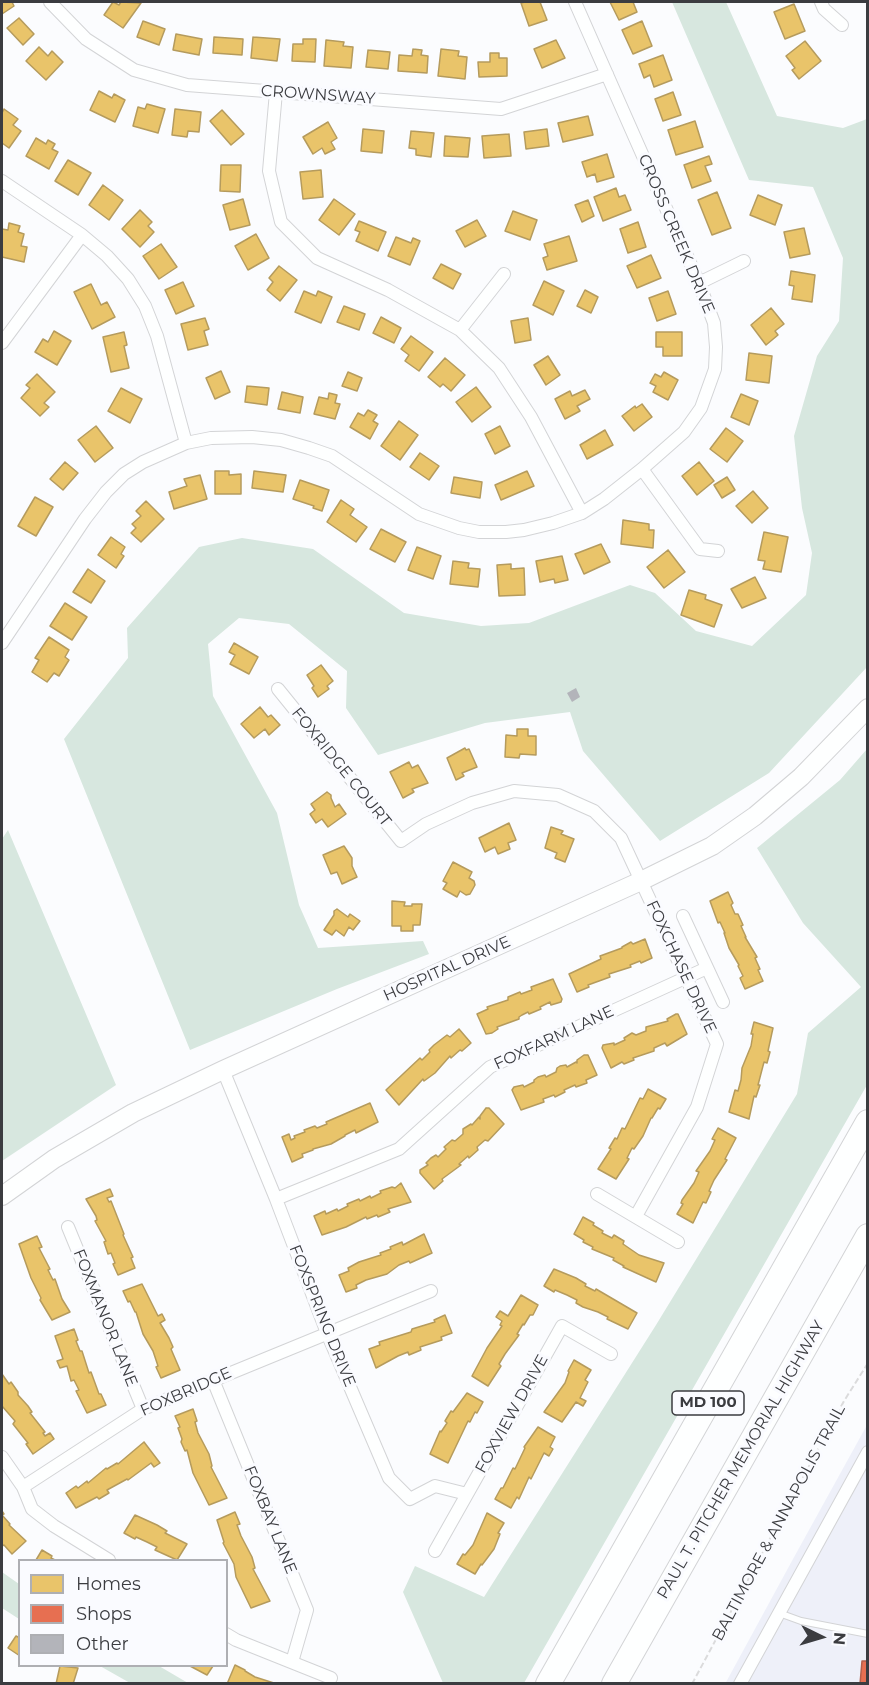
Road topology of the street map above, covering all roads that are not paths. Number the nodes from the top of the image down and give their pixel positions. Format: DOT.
graph roads {
  1 [pos="50,2"];
  2 [pos="575,2"];
  3 [pos="821,2"];
  4 [pos="842,24"];
  5 [pos="607,74"];
  6 [pos="276,92"];
  7 [pos="2,181"];
  8 [pos="82,235"];
  9 [pos="744,261"];
  10 [pos="504,274"];
  11 [pos="699,283"];
  12 [pos="460,330"];
  13 [pos="2,343"];
  14 [pos="186,443"];
  15 [pos="642,469"];
  16 [pos="582,513"];
  17 [pos="718,551"];
  18 [pos="2,643"];
  19 [pos="278,689"];
  20 [pos="867,708"];
  21 [pos="641,881"];
  22 [pos="683,916"];
  23 [pos="706,968"];
  24 [pos="687,977"];
  25 [pos="723,1002"];
  26 [pos="223,1070"];
  27 [pos="867,1122"];
  28 [pos="597,1194"];
  29 [pos="2,1196"];
  30 [pos="276,1199"];
  31 [pos="636,1216"];
  32 [pos="68,1227"];
  33 [pos="867,1236"];
  34 [pos="678,1242"];
  35 [pos="430,1292"];
  36 [pos="327,1334"];
  37 [pos="611,1354"];
  38 [pos="213,1380"];
  39 [pos="142,1409"];
  40 [pos="867,1452"];
  41 [pos="2,1457"];
  42 [pos="23,1487"];
  43 [pos="467,1494"];
  44 [pos="435,1551"];
  45 [pos="107,1559"];
  46 [pos="778,1613"];
  47 [pos="867,1634"];
  48 [pos="228,1635"];
  49 [pos="292,1662"];
  50 [pos="331,1677"];
  51 [pos="548,1683"];
  52 [pos="614,1683"];
  53 [pos="740,1683"];
  1 -- 6 [label="street, CROWNSWAY"];
  2 -- 5 [label="street, CROSS CREEK DRIVE"];
  3 -- 4 [label="street"];
  5 -- 6 [label="street, CROWNSWAY"];
  5 -- 11 [label="street, CROSS CREEK DRIVE"];
  6 -- 12 [label="street"];
  7 -- 8 [label="street"];
  8 -- 13 [label="street"];
  8 -- 14 [label="street"];
  9 -- 11 [label="street"];
  10 -- 12 [label="street"];
  11 -- 15 [label="street, CROSS CREEK DRIVE"];
  12 -- 16 [label="street"];
  14 -- 16 [label="street, CROSS CREEK DRIVE"];
  14 -- 18 [label="street, CROSS CREEK DRIVE"];
  15 -- 16 [label="street, CROSS CREEK DRIVE"];
  15 -- 17 [label="street"];
  19 -- 21 [label="street, FOXRIDGE COURT"];
  20 -- 21 [label="street, HOSPITAL DRIVE"];
  21 -- 24 [label="street, FOXCHASE DRIVE"];
  21 -- 26 [label="street, HOSPITAL DRIVE"];
  22 -- 23 [label="street"];
  23 -- 24 [label="street, FOXFARM LANE"];
  23 -- 25 [label="street"];
  24 -- 30 [label="street, FOXFARM LANE"];
  24 -- 31 [label="street, FOXCHASE DRIVE"];
  26 -- 29 [label="street, HOSPITAL DRIVE"];
  26 -- 30 [label="street, FOXSPRING DRIVE"];
  27 -- 51 [label="highway, MD 100"];
  28 -- 31 [label="street"];
  30 -- 36 [label="street, FOXSPRING DRIVE"];
  31 -- 34 [label="street"];
  32 -- 39 [label="street, FOXMANOR LANE"];
  33 -- 52 [label="highway, PAUL T. PITCHER MEMORIAL HIGHWAY / MD 100"];
  35 -- 36 [label="street, FOXBRIDGE"];
  36 -- 38 [label="street, FOXBRIDGE"];
  36 -- 43 [label="street, FOXSPRING DRIVE"];
  37 -- 43 [label="street, FOXVIEW DRIVE"];
  38 -- 39 [label="street, FOXBRIDGE"];
  38 -- 49 [label="street, FOXBAY LANE"];
  39 -- 42 [label="street, FOXBRIDGE"];
  40 -- 46 [label="street"];
  41 -- 42 [label="street"];
  42 -- 45 [label="street"];
  43 -- 44 [label="street, FOXVIEW DRIVE"];
  46 -- 47 [label="lane"];
  46 -- 53 [label="street"];
  48 -- 49 [label="street"];
  49 -- 50 [label="street"];
}
